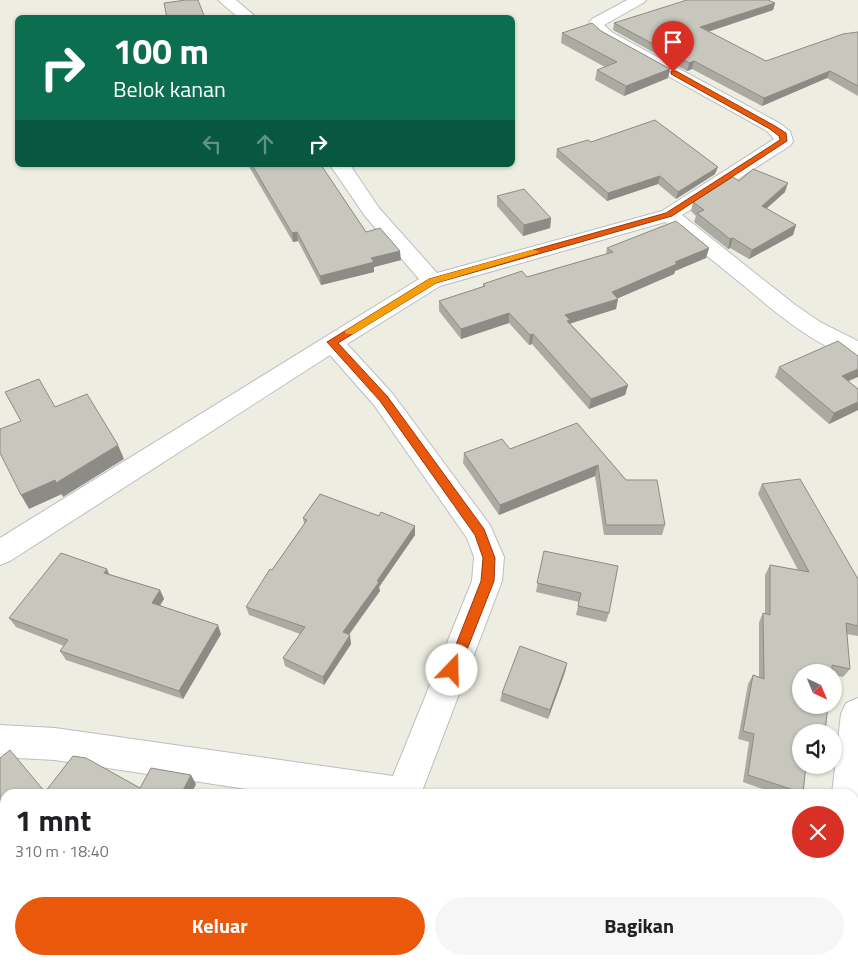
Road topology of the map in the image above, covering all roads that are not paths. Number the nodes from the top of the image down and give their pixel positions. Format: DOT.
graph roads {
  1 [pos="226,0"];
  2 [pos="638,0"];
  3 [pos="246,15"];
  4 [pos="341,167"];
  5 [pos="669,215"];
  6 [pos="432,281"];
  7 [pos="332,342"];
  8 [pos="858,351"];
  9 [pos="0,553"];
  10 [pos="858,714"];
  11 [pos="0,741"];
  12 [pos="364,789"];
  13 [pos="406,789"];
  14 [pos="850,789"];
  1 -- 3 [label="street"];
  2 -- 5 [label="street"];
  4 -- 6 [label="street"];
  5 -- 6 [label="street"];
  5 -- 8 [label="street"];
  6 -- 7 [label="street"];
  7 -- 9 [label="street"];
  7 -- 13 [label="street"];
  10 -- 14 [label="street"];
  11 -- 12 [label="street"];
}
